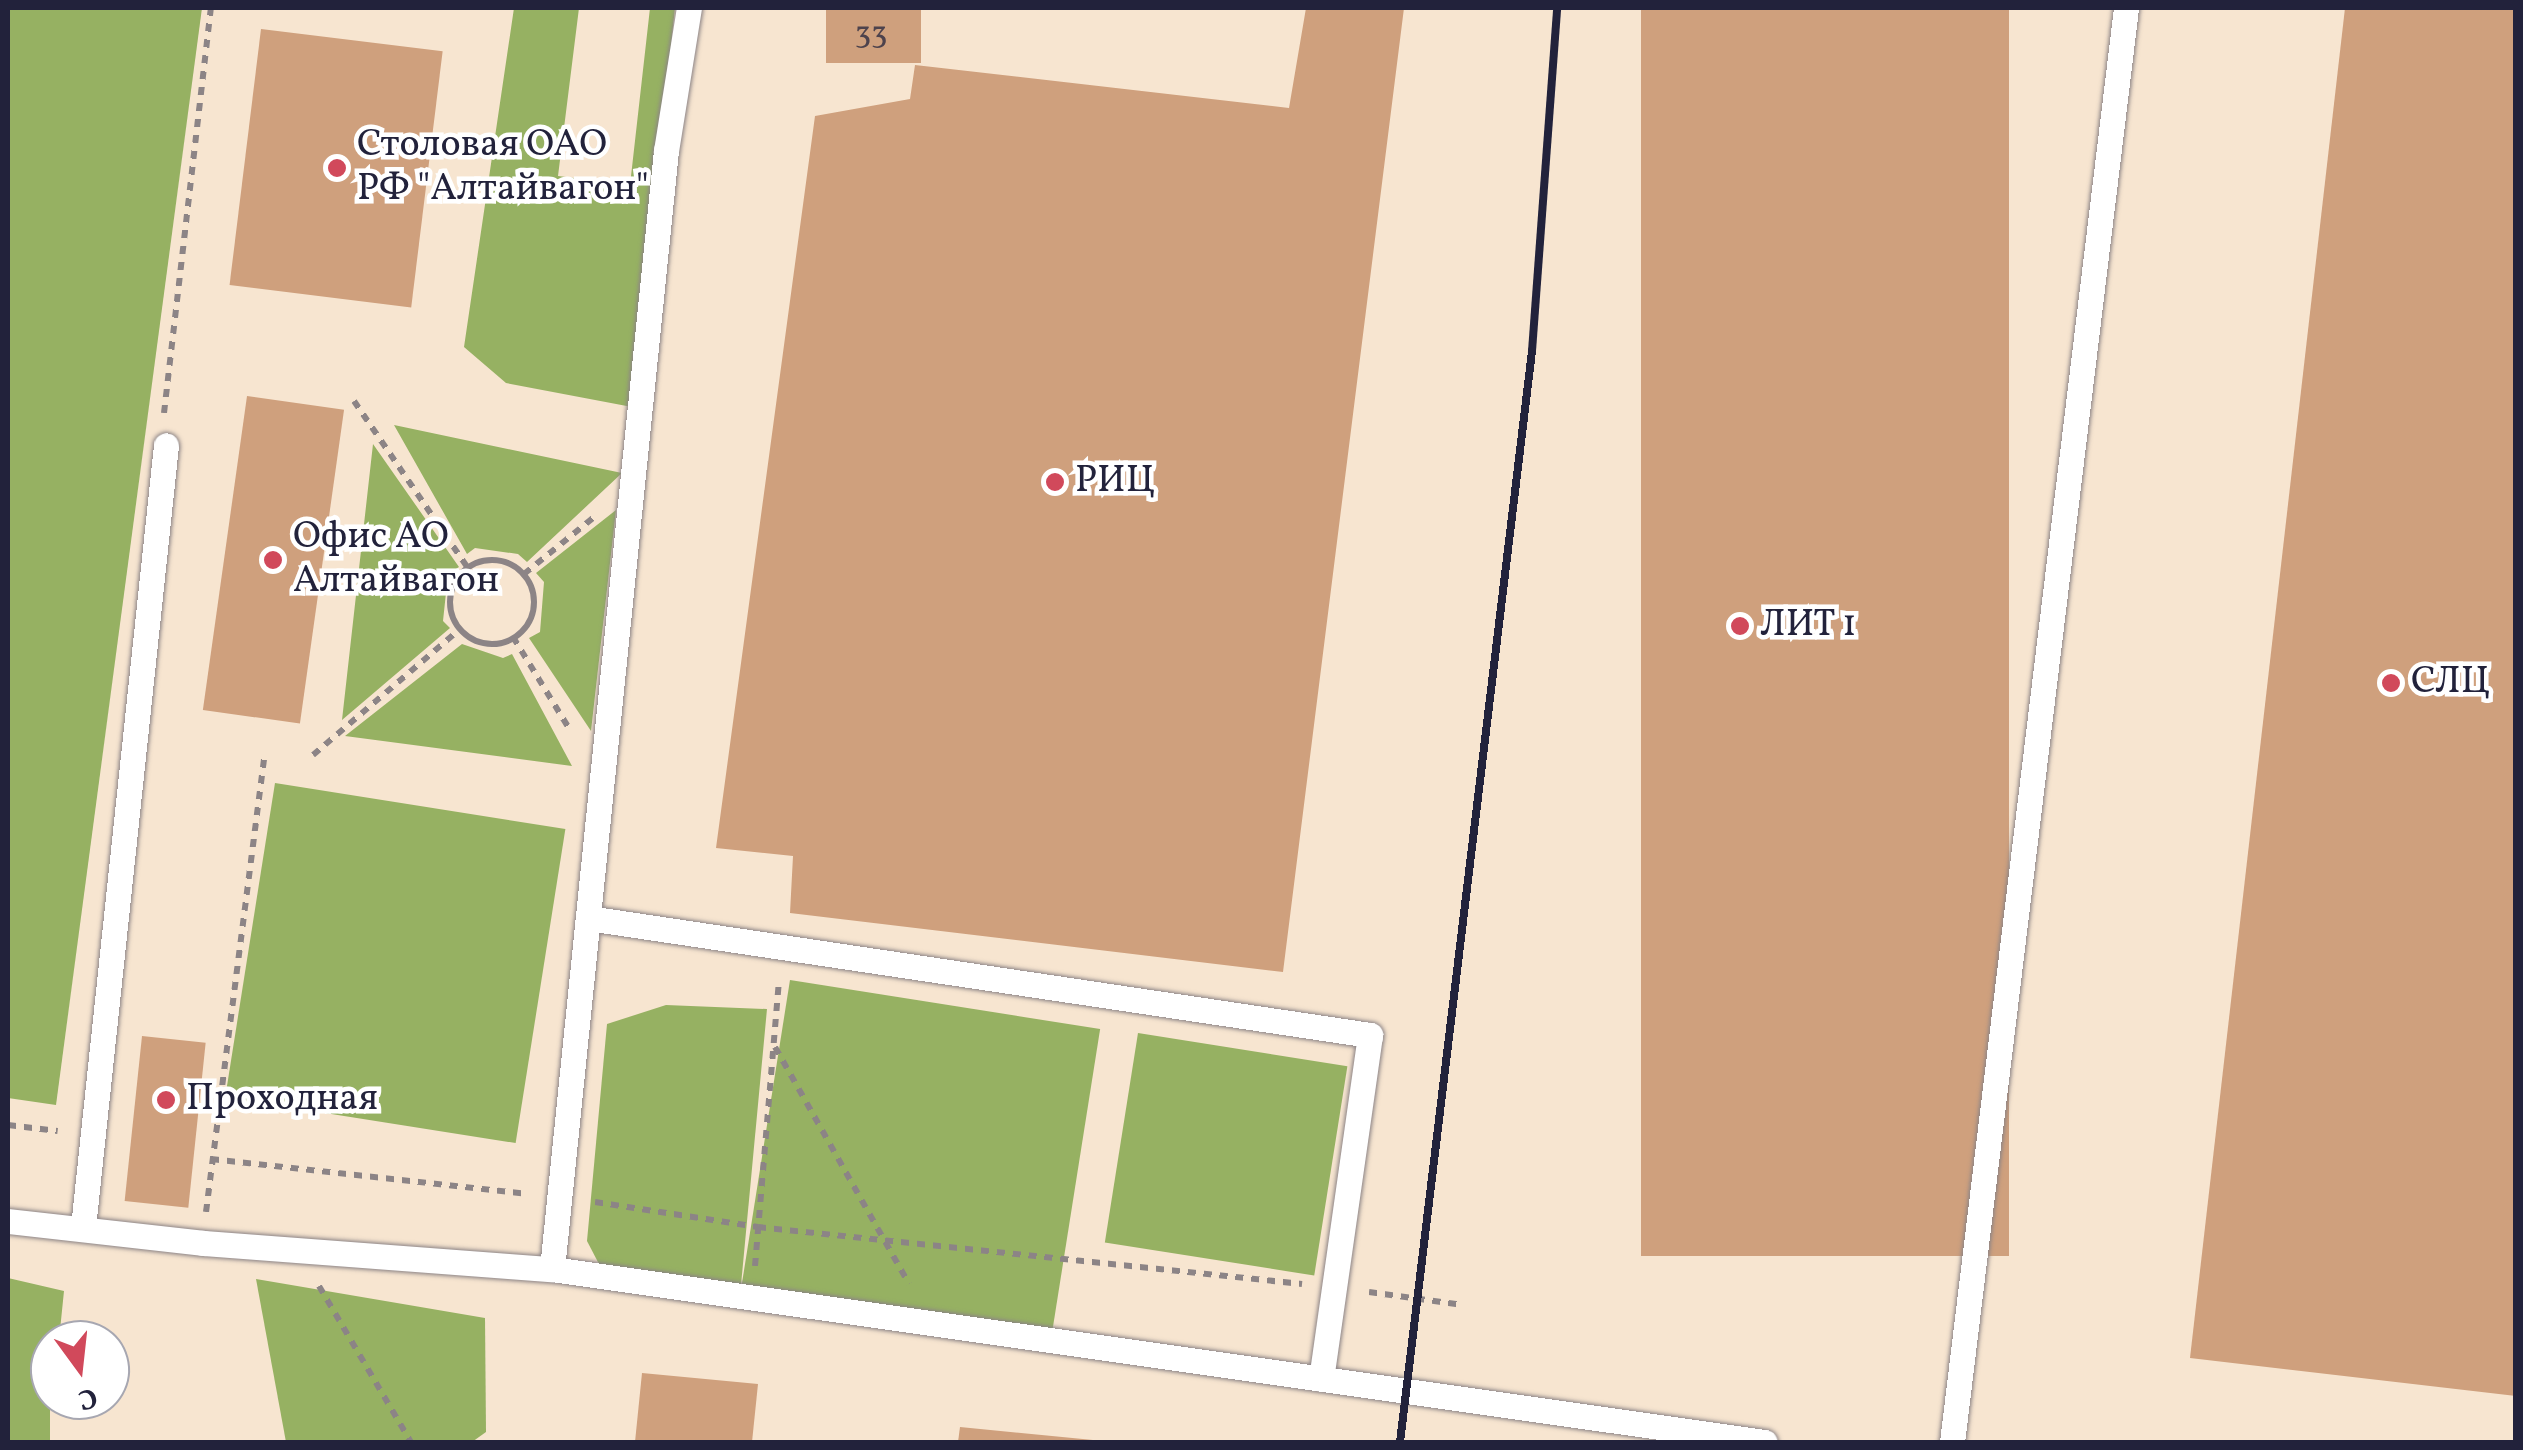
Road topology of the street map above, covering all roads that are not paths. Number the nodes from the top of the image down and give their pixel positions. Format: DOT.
graph roads {
  1 [pos="689,8"];
  2 [pos="2126,8"];
  3 [pos="166,445"];
  4 [pos="588,918"];
  5 [pos="8,1220"];
  6 [pos="84,1227"];
  7 [pos="552,1269"];
  8 [pos="1322,1379"];
  9 [pos="1765,1442"];
  10 [pos="1952,1442"];
  1 -- 4 [label="lane"];
  2 -- 10 [label="lane"];
  3 -- 6 [label="lane"];
  4 -- 7 [label="lane"];
  4 -- 8 [label="lane"];
  5 -- 6 [label="lane"];
  6 -- 7 [label="lane"];
  7 -- 8 [label="lane"];
  8 -- 9 [label="lane"];
}
